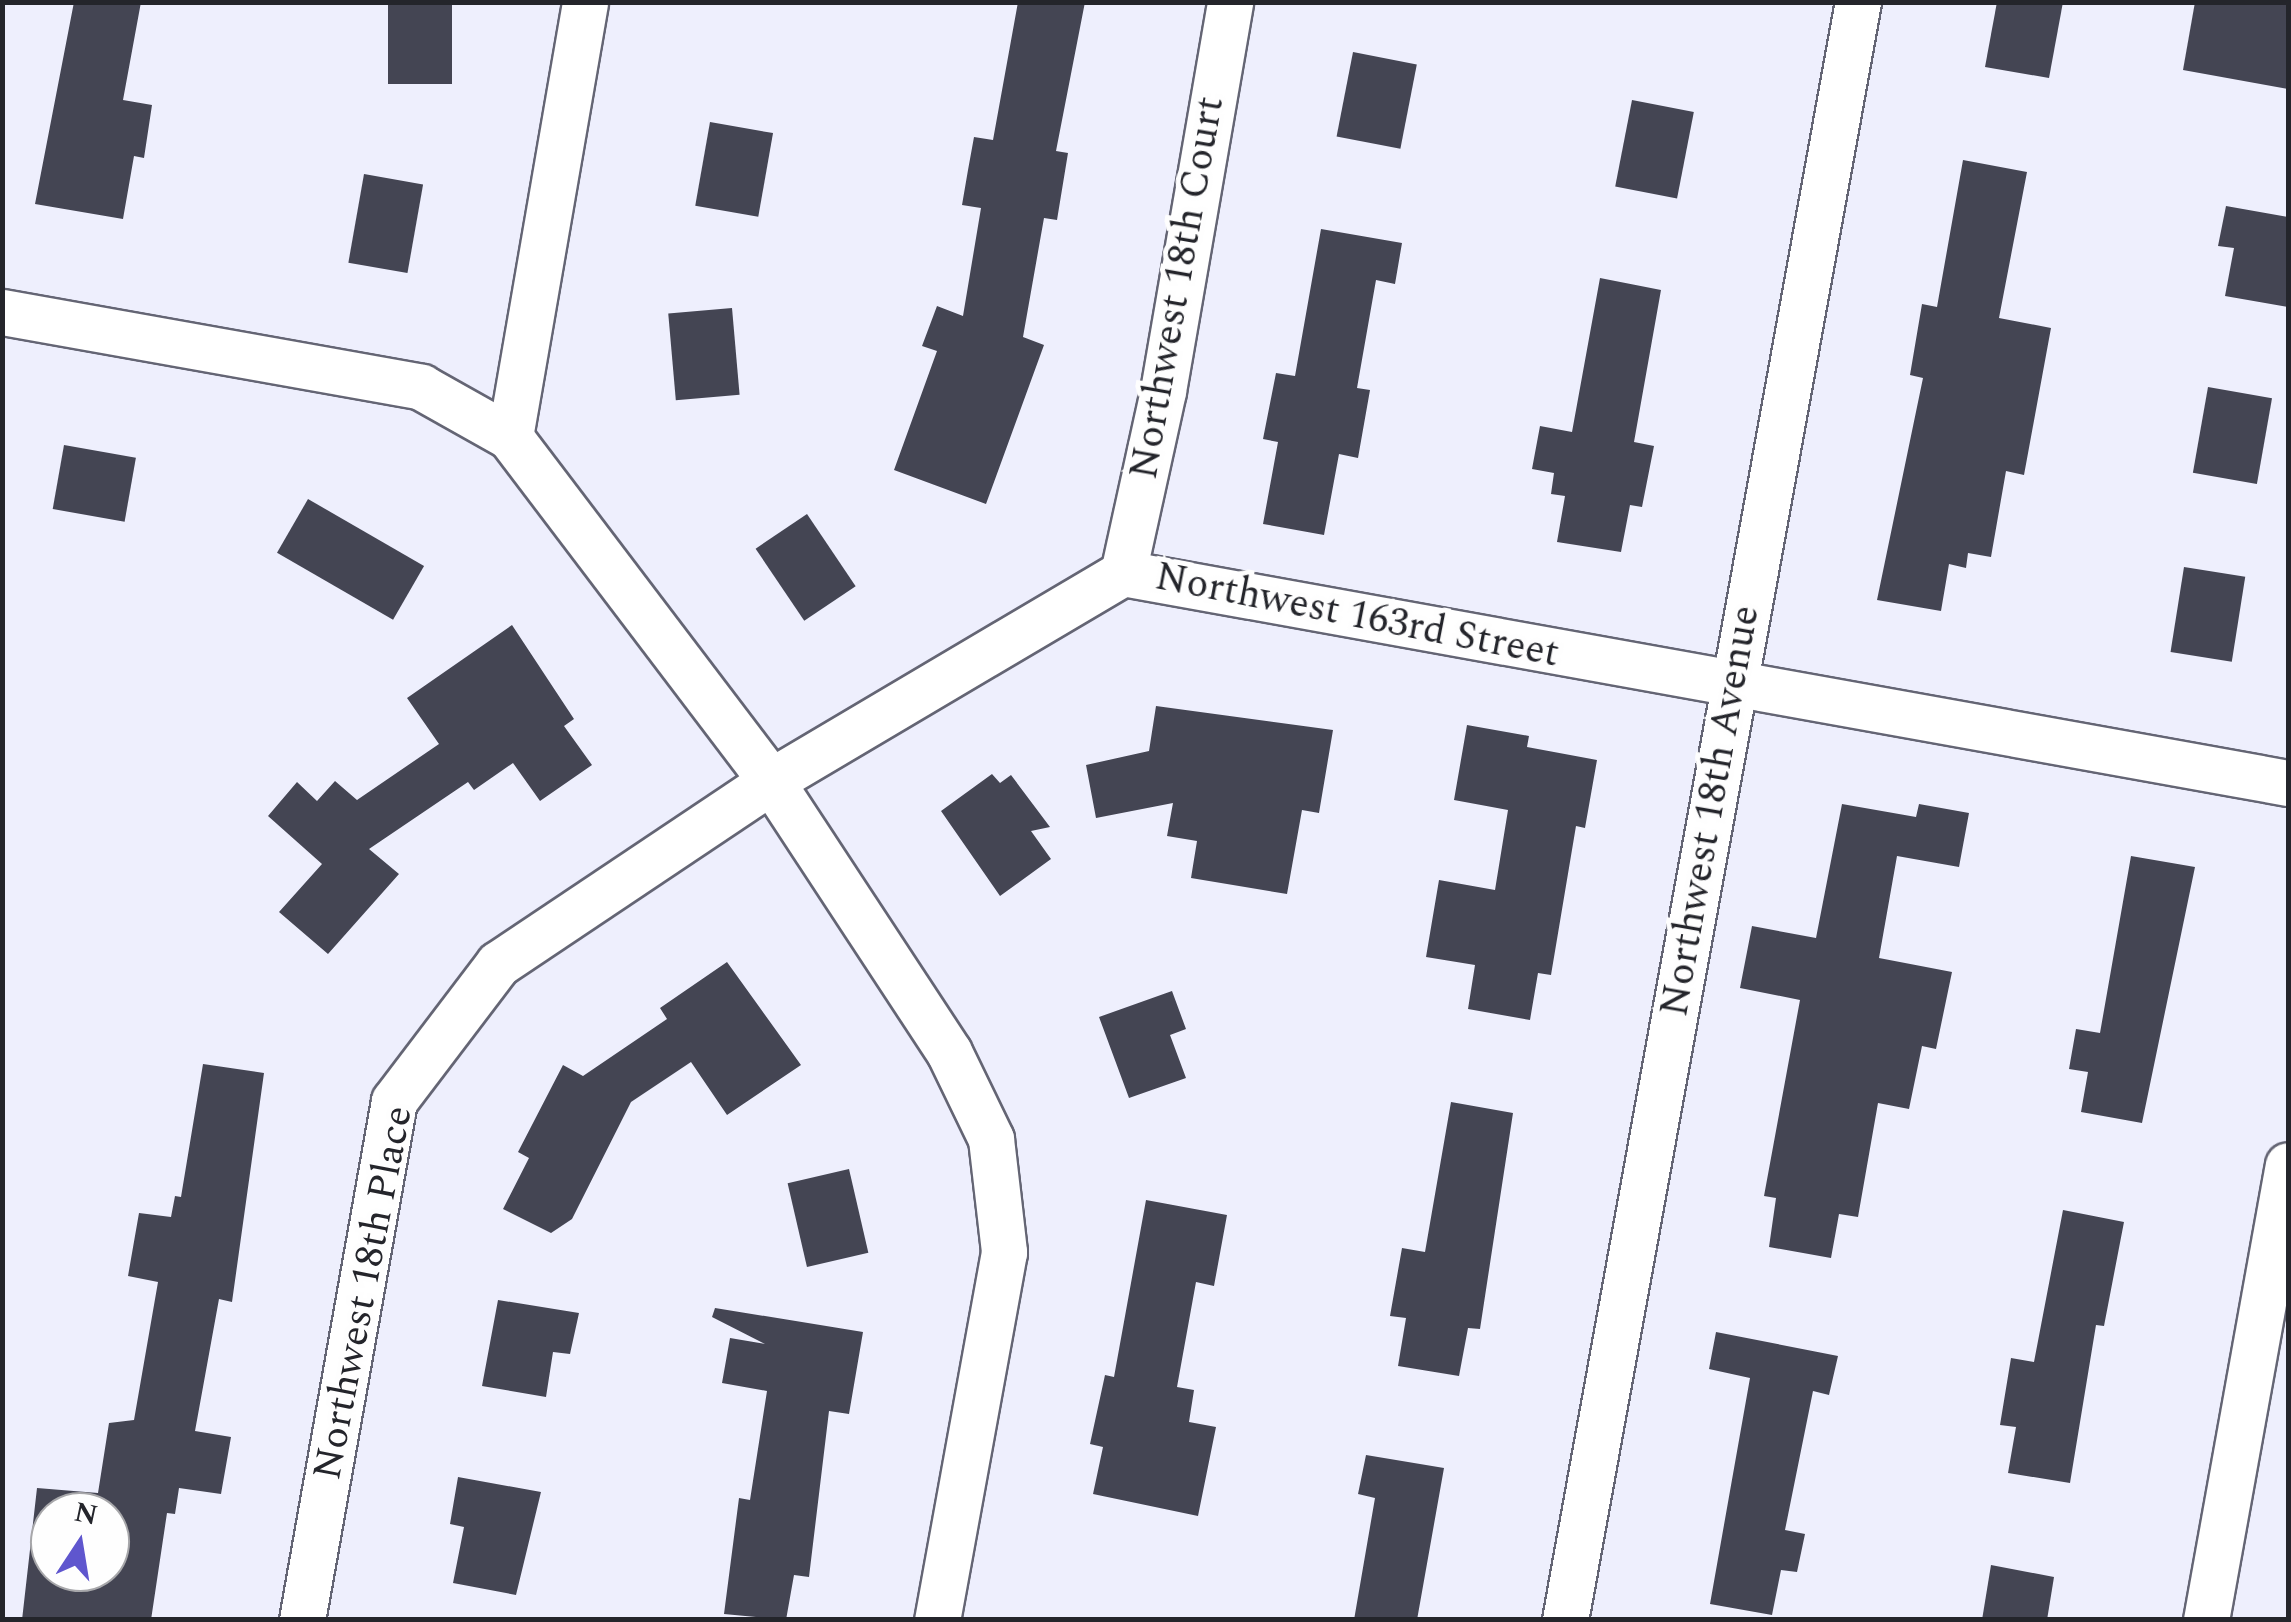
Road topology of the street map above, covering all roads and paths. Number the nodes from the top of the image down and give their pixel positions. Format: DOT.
graph roads {
  1 [pos="585,2"];
  2 [pos="1230,2"];
  3 [pos="1858,2"];
  4 [pos="2,312"];
  5 [pos="510,437"];
  6 [pos="1123,573"];
  7 [pos="1733,687"];
  8 [pos="771,781"];
  9 [pos="2288,783"];
  10 [pos="2288,1165"];
  11 [pos="302,1620"];
  12 [pos="937,1620"];
  13 [pos="1566,1620"];
  14 [pos="2206,1620"];
  1 -- 5 [label="street"];
  2 -- 6 [label="street, Northwest 18th Court"];
  3 -- 7 [label="street, Northwest 18th Avenue"];
  4 -- 5 [label="street"];
  5 -- 8 [label="street"];
  6 -- 7 [label="street, Northwest 163rd Street"];
  6 -- 8 [label="street, Northwest 163rd Street"];
  7 -- 9 [label="street, Northwest 163rd Street"];
  7 -- 13 [label="street, Northwest 18th Avenue"];
  8 -- 11 [label="street, Northwest 18th Place"];
  8 -- 12 [label="street"];
  10 -- 14 [label="street"];
}
